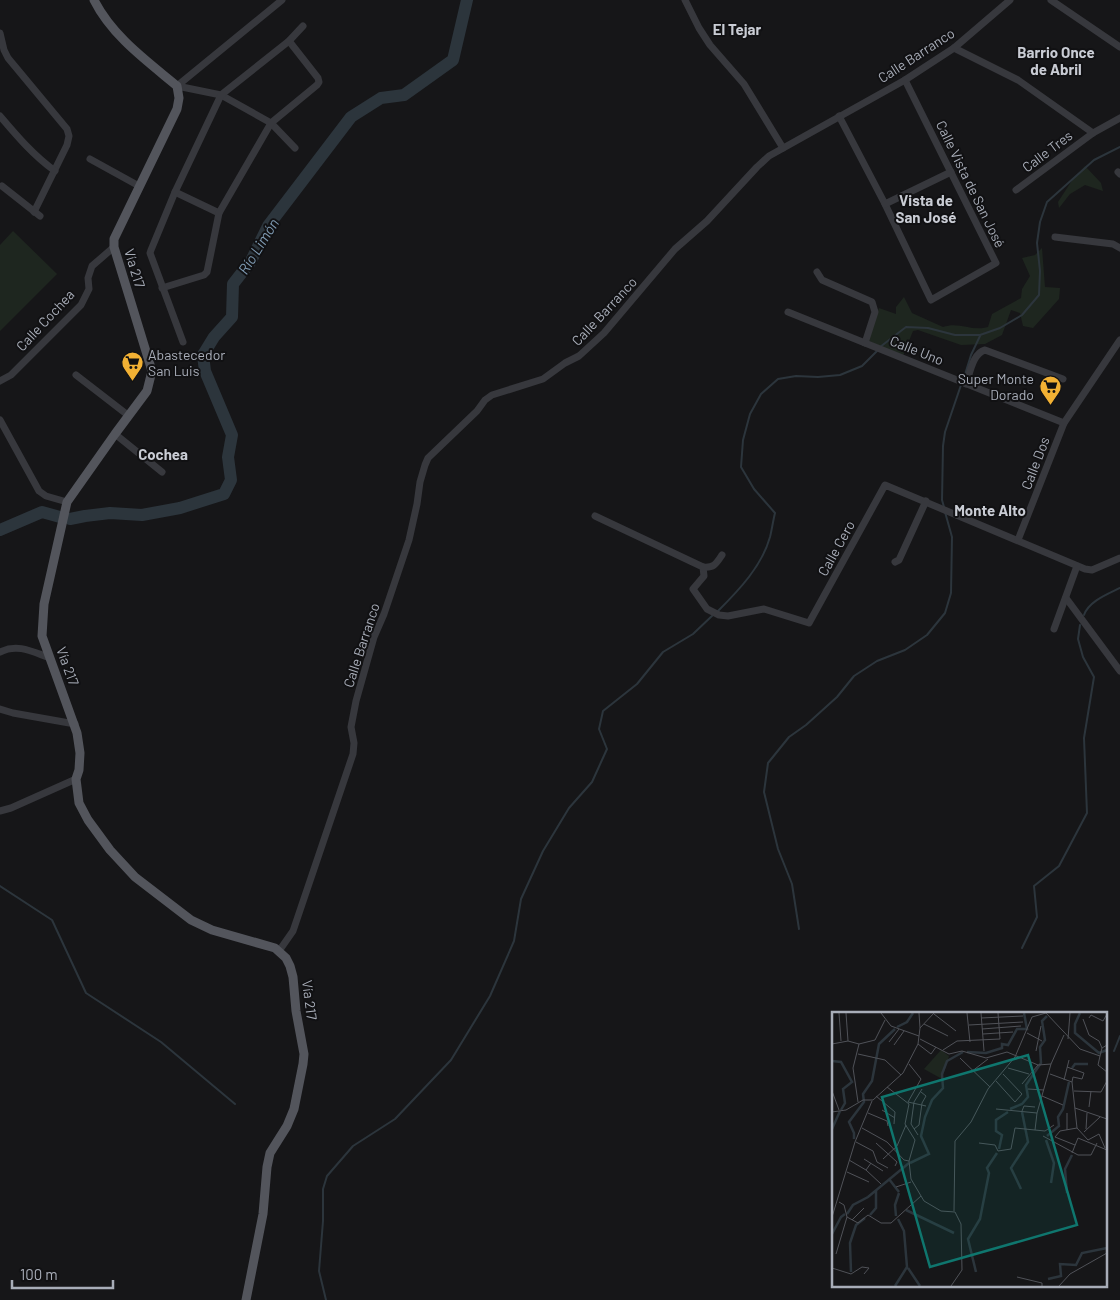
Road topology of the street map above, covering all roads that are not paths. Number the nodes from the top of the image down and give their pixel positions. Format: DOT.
graph roads {
  1 [pos="94,0"];
  2 [pos="282,0"];
  3 [pos="686,0"];
  4 [pos="1010,0"];
  5 [pos="1051,0"];
  6 [pos="303,26"];
  7 [pos="0,33"];
  8 [pos="289,41"];
  9 [pos="1120,46"];
  10 [pos="954,48"];
  11 [pos="904,80"];
  12 [pos="177,86"];
  13 [pos="221,95"];
  14 [pos="0,116"];
  15 [pos="839,116"];
  16 [pos="1120,118"];
  17 [pos="271,123"];
  18 [pos="1093,133"];
  19 [pos="295,148"];
  20 [pos="783,148"];
  21 [pos="90,159"];
  22 [pos="55,171"];
  23 [pos="951,172"];
  24 [pos="2,186"];
  25 [pos="139,186"];
  26 [pos="1016,190"];
  27 [pos="175,192"];
  28 [pos="884,204"];
  29 [pos="219,213"];
  30 [pos="1055,237"];
  31 [pos="114,247"];
  32 [pos="1120,248"];
  33 [pos="817,272"];
  34 [pos="162,288"];
  35 [pos="788,312"];
  36 [pos="1120,340"];
  37 [pos="183,342"];
  38 [pos="865,343"];
  39 [pos="76,376"];
  40 [pos="1063,379"];
  41 [pos="0,381"];
  42 [pos="966,384"];
  43 [pos="129,416"];
  44 [pos="0,420"];
  45 [pos="1064,424"];
  46 [pos="115,434"];
  47 [pos="162,472"];
  48 [pos="926,501"];
  49 [pos="67,502"];
  50 [pos="595,516"];
  51 [pos="1018,540"];
  52 [pos="722,555"];
  53 [pos="1120,558"];
  54 [pos="895,562"];
  55 [pos="1077,566"];
  56 [pos="703,567"];
  57 [pos="1066,598"];
  58 [pos="1054,629"];
  59 [pos="0,652"];
  60 [pos="50,658"];
  61 [pos="1120,671"];
  62 [pos="0,709"];
  63 [pos="75,724"];
  64 [pos="76,779"];
  65 [pos="0,811"];
  66 [pos="280,951"];
  67 [pos="246,1300"];
  1 -- 12 [label="main road"];
  2 -- 12 [label="street"];
  3 -- 20 [label="street"];
  4 -- 10 [label="street, Calle Barranco"];
  5 -- 9 [label="street"];
  6 -- 8 [label="street"];
  7 -- 22 [label="street"];
  8 -- 13 [label="street"];
  8 -- 17 [label="street"];
  10 -- 11 [label="street, Calle Barranco"];
  10 -- 18 [label="street"];
  11 -- 15 [label="street, Calle Barranco"];
  11 -- 23 [label="street, Calle Vista de San José"];
  12 -- 13 [label="street"];
  12 -- 25 [label="main road, Vía 217"];
  13 -- 17 [label="street"];
  13 -- 27 [label="street"];
  14 -- 22 [label="street"];
  15 -- 20 [label="street, Calle Barranco"];
  15 -- 28 [label="street, Calle Vista de San José"];
  16 -- 18 [label="street, Calle Tres"];
  17 -- 19 [label="street"];
  17 -- 29 [label="street"];
  18 -- 26 [label="street, Calle Tres"];
  20 -- 66 [label="street, Calle Barranco"];
  21 -- 25 [label="street"];
  22 -- 24 [label="street"];
  23 -- 28 [label="street"];
  23 -- 28 [label="street, Calle Vista de San José"];
  25 -- 31 [label="main road, Vía 217"];
  27 -- 29 [label="street"];
  27 -- 34 [label="street"];
  29 -- 34 [label="street"];
  30 -- 32 [label="street"];
  31 -- 41 [label="street, Calle Cochea"];
  31 -- 43 [label="main road, Vía 217"];
  33 -- 38 [label="street"];
  34 -- 37 [label="street"];
  35 -- 38 [label="street, Calle Uno"];
  36 -- 45 [label="street, Calle Dos"];
  38 -- 42 [label="street, Calle Uno"];
  39 -- 43 [label="street"];
  40 -- 42 [label="street"];
  42 -- 45 [label="street, Calle Uno"];
  43 -- 46 [label="main road, Vía 217"];
  44 -- 49 [label="street"];
  45 -- 51 [label="street, Calle Dos"];
  46 -- 47 [label="street"];
  46 -- 49 [label="main road, Vía 217"];
  48 -- 51 [label="street"];
  48 -- 54 [label="street"];
  48 -- 56 [label="street, Calle Cero"];
  49 -- 60 [label="main road, Vía 217"];
  50 -- 56 [label="street"];
  51 -- 55 [label="street"];
  52 -- 56 [label="street"];
  53 -- 55 [label="street"];
  55 -- 57 [label="street"];
  57 -- 58 [label="street"];
  57 -- 61 [label="street"];
  59 -- 60 [label="street"];
  60 -- 63 [label="main road, Vía 217"];
  62 -- 63 [label="street"];
  63 -- 64 [label="main road, Vía 217"];
  64 -- 65 [label="street"];
  64 -- 66 [label="main road, Vía 217"];
  66 -- 67 [label="main road, Vía 217"];
}
